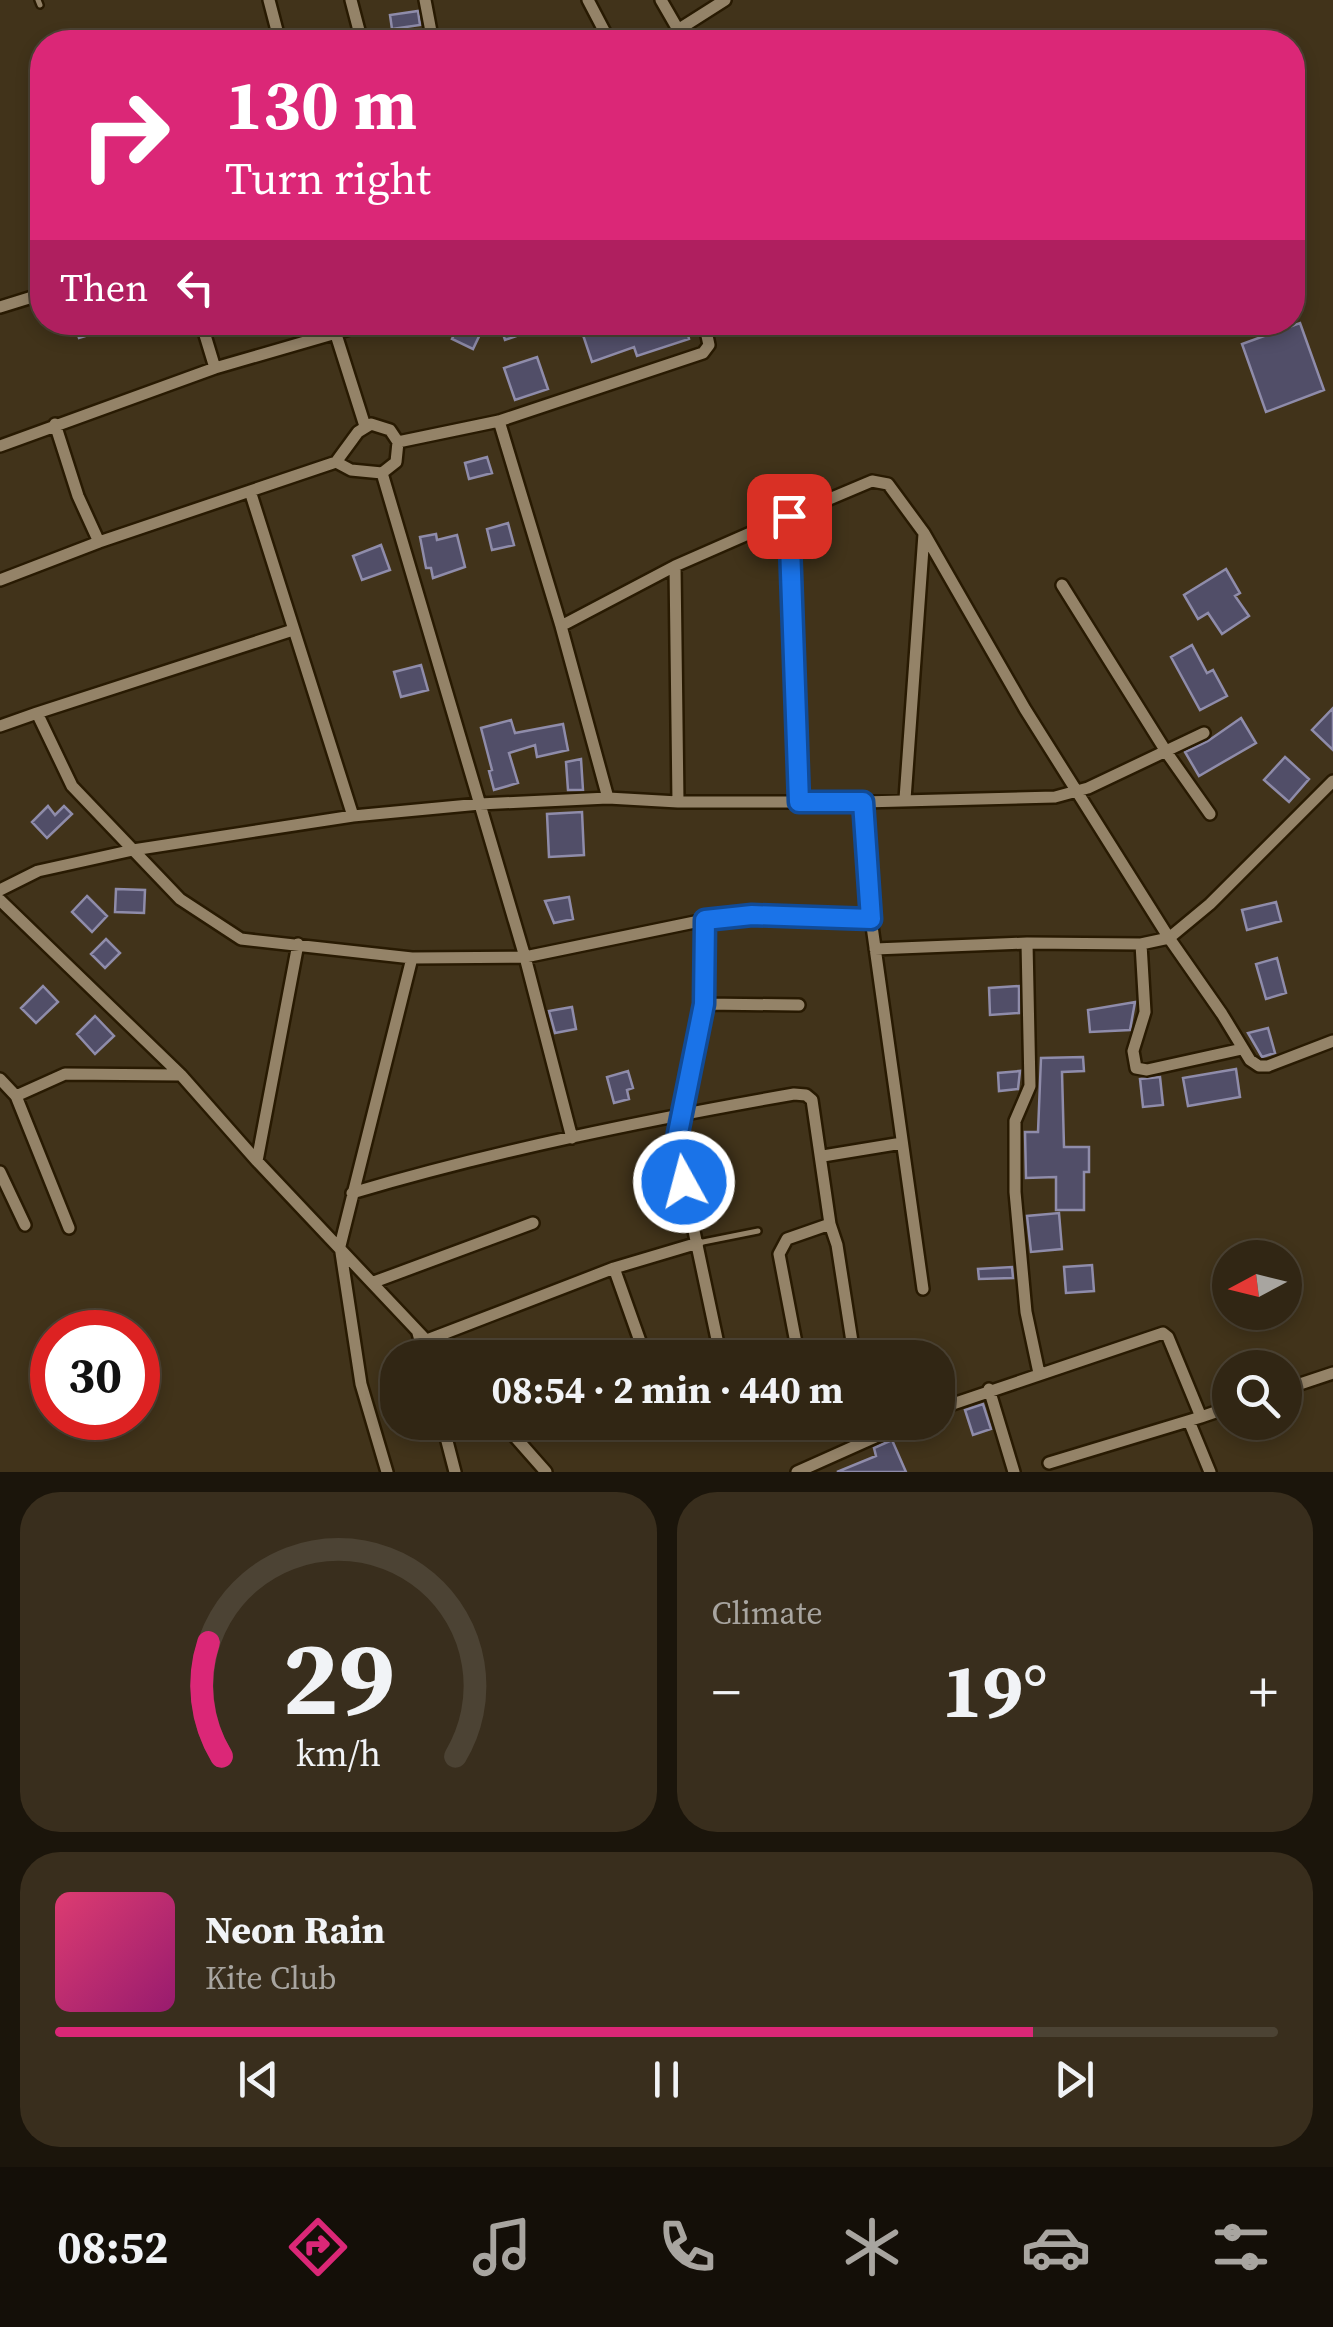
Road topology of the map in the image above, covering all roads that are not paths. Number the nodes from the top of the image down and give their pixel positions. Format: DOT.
graph roads {
  1 [pos="269,0"];
  2 [pos="351,0"];
  3 [pos="425,0"];
  4 [pos="588,0"];
  5 [pos="662,0"];
  6 [pos="725,0"];
  7 [pos="277,30"];
  8 [pos="359,30"];
  9 [pos="431,30"];
  10 [pos="604,30"];
  11 [pos="30,298"];
  12 [pos="0,307"];
  13 [pos="205,335"];
  14 [pos="313,335"];
  15 [pos="336,335"];
  16 [pos="707,335"];
  17 [pos="216,368"];
  18 [pos="499,422"];
  19 [pos="55,424"];
  20 [pos="365,426"];
  21 [pos="398,442"];
  22 [pos="0,446"];
  23 [pos="336,462"];
  24 [pos="382,473"];
  25 [pos="250,491"];
  26 [pos="789,516"];
  27 [pos="924,533"];
  28 [pos="98,542"];
  29 [pos="674,566"];
  30 [pos="0,580"];
  31 [pos="1062,585"];
  32 [pos="561,626"];
  33 [pos="293,630"];
  34 [pos="38,713"];
  35 [pos="0,726"];
  36 [pos="1204,733"];
  37 [pos="1167,754"];
  38 [pos="1333,782"];
  39 [pos="1076,792"];
  40 [pos="608,798"];
  41 [pos="905,799"];
  42 [pos="678,802"];
  43 [pos="799,802"];
  44 [pos="863,802"];
  45 [pos="480,804"];
  46 [pos="1210,814"];
  47 [pos="353,816"];
  48 [pos="133,850"];
  49 [pos="0,890"];
  50 [pos="0,900"];
  51 [pos="871,919"];
  52 [pos="705,920"];
  53 [pos="1169,938"];
  54 [pos="1027,942"];
  55 [pos="298,944"];
  56 [pos="1141,944"];
  57 [pos="874,949"];
  58 [pos="525,957"];
  59 [pos="412,958"];
  60 [pos="704,1004"];
  61 [pos="799,1005"];
  62 [pos="1333,1041"];
  63 [pos="1242,1049"];
  64 [pos="180,1075"];
  65 [pos="0,1079"];
  66 [pos="16,1096"];
  67 [pos="683,1114"];
  68 [pos="572,1138"];
  69 [pos="902,1143"];
  70 [pos="822,1156"];
  71 [pos="257,1162"];
  72 [pos="0,1172"];
  73 [pos="352,1193"];
  74 [pos="533,1223"];
  75 [pos="830,1224"];
  76 [pos="24,1225"];
  77 [pos="69,1228"];
  78 [pos="758,1230"];
  79 [pos="698,1243"];
  80 [pos="340,1246"];
  81 [pos="614,1268"];
  82 [pos="374,1282"];
  83 [pos="923,1290"];
  84 [pos="418,1330"];
  85 [pos="420,1340"];
  86 [pos="427,1340"];
  87 [pos="640,1340"];
  88 [pos="717,1340"];
  89 [pos="795,1340"];
  90 [pos="852,1340"];
  91 [pos="1039,1373"];
  92 [pos="1333,1373"];
  93 [pos="1302,1383"];
  94 [pos="989,1389"];
  95 [pos="955,1402"];
  96 [pos="1212,1413"];
  97 [pos="1195,1419"];
  98 [pos="447,1440"];
  99 [pos="518,1440"];
  100 [pos="869,1440"];
  101 [pos="1049,1462"];
  102 [pos="387,1472"];
  103 [pos="455,1472"];
  104 [pos="546,1472"];
  105 [pos="797,1472"];
  106 [pos="1014,1472"];
  107 [pos="1210,1472"];
  1 -- 7 [label="street"];
  2 -- 8 [label="street"];
  3 -- 9 [label="street"];
  4 -- 10 [label="street"];
  5 -- 6 [label="street"];
  11 -- 12 [label="street"];
  13 -- 17 [label="street"];
  14 -- 17 [label="street"];
  15 -- 20 [label="street"];
  16 -- 18 [label="street"];
  17 -- 19 [label="street"];
  18 -- 21 [label="street"];
  18 -- 32 [label="street"];
  19 -- 22 [label="street"];
  19 -- 28 [label="street"];
  20 -- 21 [label="street"];
  20 -- 23 [label="street"];
  21 -- 24 [label="street"];
  23 -- 24 [label="street"];
  23 -- 25 [label="street"];
  24 -- 45 [label="street"];
  25 -- 28 [label="street"];
  25 -- 33 [label="street"];
  26 -- 27 [label="street"];
  26 -- 29 [label="street"];
  26 -- 43 [label="street"];
  27 -- 39 [label="street"];
  27 -- 41 [label="street"];
  28 -- 30 [label="street"];
  29 -- 32 [label="street"];
  29 -- 42 [label="street"];
  31 -- 37 [label="street"];
  32 -- 40 [label="street"];
  33 -- 34 [label="street"];
  33 -- 47 [label="street"];
  34 -- 35 [label="street"];
  34 -- 48 [label="street"];
  36 -- 37 [label="street"];
  37 -- 39 [label="street"];
  37 -- 46 [label="street"];
  38 -- 53 [label="street"];
  39 -- 41 [label="street"];
  39 -- 53 [label="street"];
  40 -- 42 [label="street"];
  40 -- 45 [label="street"];
  41 -- 44 [label="street"];
  42 -- 43 [label="street"];
  43 -- 44 [label="street"];
  44 -- 51 [label="street"];
  45 -- 47 [label="street"];
  45 -- 58 [label="street"];
  47 -- 48 [label="street"];
  48 -- 49 [label="street"];
  48 -- 55 [label="street"];
  50 -- 64 [label="street"];
  51 -- 52 [label="street"];
  51 -- 57 [label="street"];
  52 -- 58 [label="street"];
  52 -- 60 [label="street"];
  53 -- 56 [label="street"];
  53 -- 63 [label="street"];
  54 -- 56 [label="street"];
  54 -- 57 [label="street"];
  54 -- 91 [label="street"];
  55 -- 59 [label="street"];
  55 -- 71 [label="street"];
  56 -- 63 [label="street"];
  57 -- 69 [label="street"];
  58 -- 59 [label="street"];
  58 -- 68 [label="street"];
  59 -- 73 [label="street"];
  60 -- 61 [label="street"];
  60 -- 67 [label="street"];
  62 -- 63 [label="street"];
  64 -- 66 [label="street"];
  64 -- 71 [label="street"];
  65 -- 66 [label="street"];
  66 -- 77 [label="street"];
  67 -- 68 [label="street"];
  67 -- 70 [label="street"];
  67 -- 79 [label="street"];
  68 -- 73 [label="street"];
  69 -- 70 [label="street"];
  69 -- 83 [label="street"];
  70 -- 75 [label="street"];
  71 -- 80 [label="street"];
  72 -- 76 [label="street"];
  73 -- 80 [label="street"];
  74 -- 82 [label="street"];
  75 -- 89 [label="street"];
  75 -- 90 [label="street"];
  78 -- 79 [label="lane"];
  79 -- 81 [label="street"];
  79 -- 88 [label="street"];
  80 -- 82 [label="street"];
  80 -- 102 [label="street"];
  81 -- 86 [label="street"];
  81 -- 87 [label="street"];
  82 -- 84 [label="street"];
  84 -- 85 [label="street"];
  84 -- 86 [label="street"];
  91 -- 94 [label="street"];
  91 -- 97 [label="street"];
  92 -- 93 [label="street"];
  94 -- 95 [label="street"];
  94 -- 106 [label="street"];
  96 -- 97 [label="street"];
  97 -- 101 [label="street"];
  97 -- 107 [label="street"];
  98 -- 103 [label="street"];
  99 -- 104 [label="street"];
  100 -- 105 [label="street"];
}
